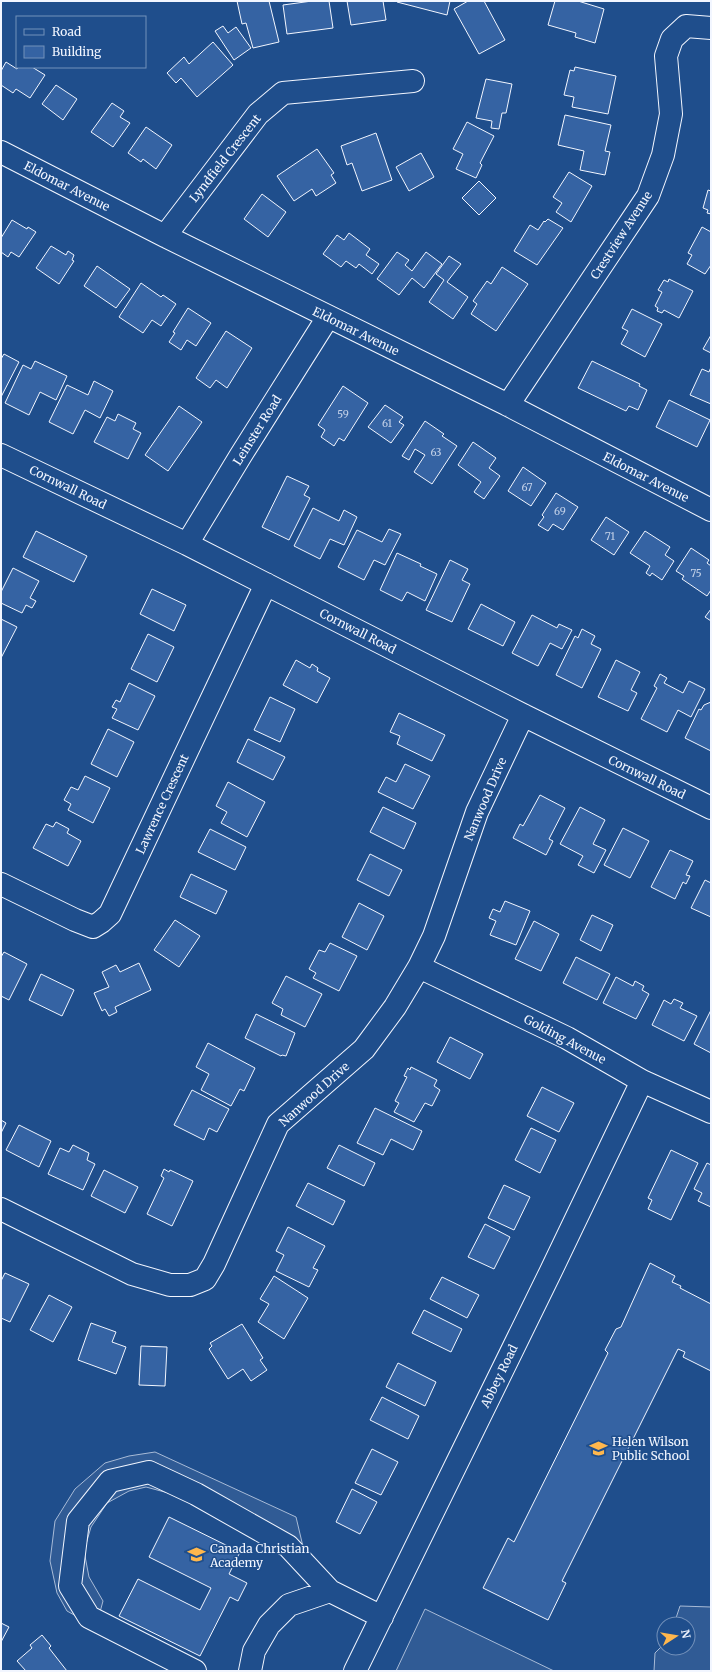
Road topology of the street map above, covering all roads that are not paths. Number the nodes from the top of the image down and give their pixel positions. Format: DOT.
graph roads {
  1 [pos="711,28"];
  2 [pos="413,81"];
  3 [pos="1,152"];
  4 [pos="165,236"];
  5 [pos="328,317"];
  6 [pos="508,405"];
  7 [pos="2,458"];
  8 [pos="711,510"];
  9 [pos="187,544"];
  10 [pos="266,584"];
  11 [pos="523,715"];
  12 [pos="711,808"];
  13 [pos="1,884"];
  14 [pos="419,967"];
  15 [pos="642,1080"];
  16 [pos="711,1112"];
  17 [pos="1,1209"];
  18 [pos="330,1591"];
  19 [pos="382,1617"];
  20 [pos="195,1671"];
  21 [pos="250,1671"];
  22 [pos="355,1671"];
  1 -- 6 [label="street, Crestview Avenue"];
  2 -- 4 [label="street, Lyndfield Crescent"];
  3 -- 4 [label="street, Eldomar Avenue"];
  4 -- 5 [label="street, Eldomar Avenue"];
  5 -- 6 [label="street, Eldomar Avenue"];
  5 -- 9 [label="street, Leinster Road"];
  6 -- 8 [label="street, Eldomar Avenue"];
  7 -- 9 [label="street, Cornwall Road"];
  9 -- 10 [label="street, Cornwall Road"];
  10 -- 11 [label="street, Cornwall Road"];
  10 -- 13 [label="street, Lawrence Crescent"];
  11 -- 12 [label="street, Cornwall Road"];
  11 -- 14 [label="street, Nanwood Drive"];
  14 -- 15 [label="street, Golding Avenue"];
  14 -- 17 [label="street, Nanwood Drive"];
  15 -- 16 [label="street, Golding Avenue"];
  15 -- 19 [label="street, Abbey Road"];
  18 -- 19 [label="street"];
  18 -- 20 [label="street"];
  18 -- 21 [label="street"];
  19 -- 22 [label="street, Abbey Road"];
}
